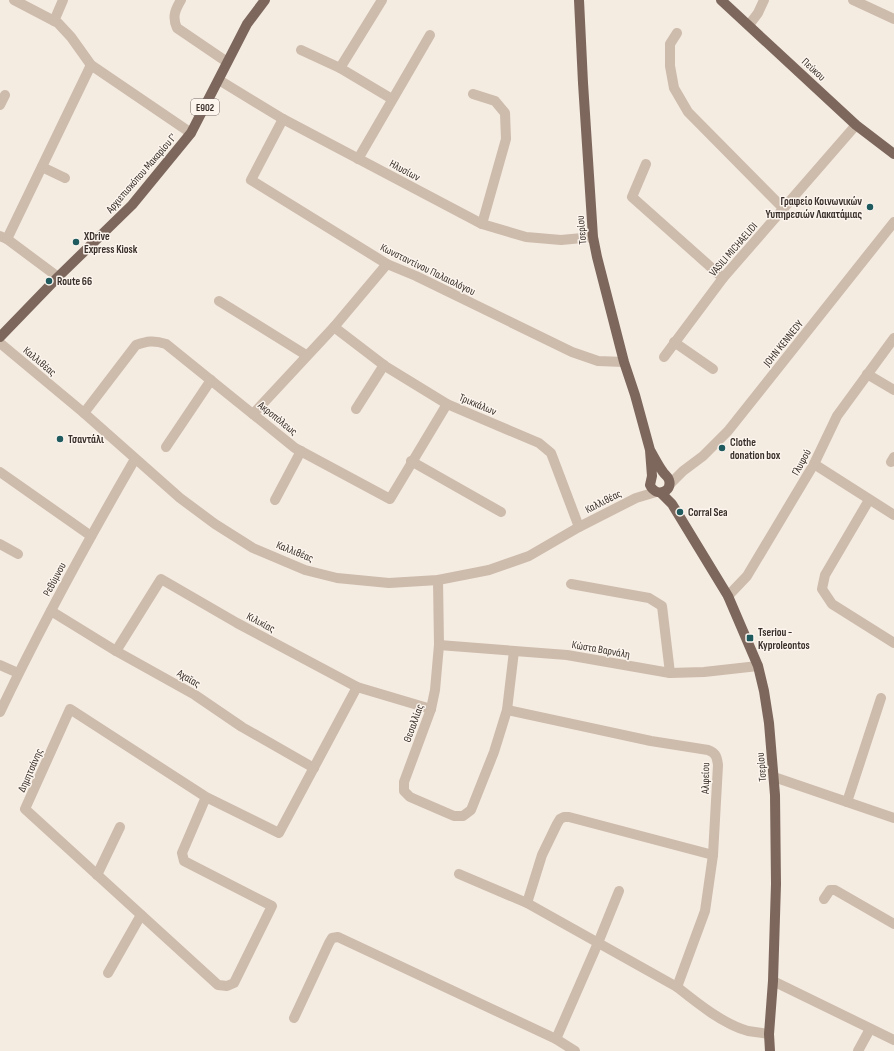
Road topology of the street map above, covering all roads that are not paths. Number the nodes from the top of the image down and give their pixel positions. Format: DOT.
graph roads {
  1 [pos="14,0"];
  2 [pos="62,0"];
  3 [pos="181,0"];
  4 [pos="265,0"];
  5 [pos="382,0"];
  6 [pos="579,0"];
  7 [pos="721,0"];
  8 [pos="764,0"];
  9 [pos="853,0"];
  10 [pos="894,20"];
  11 [pos="54,22"];
  12 [pos="749,25"];
  13 [pos="677,33"];
  14 [pos="430,35"];
  15 [pos="301,50"];
  16 [pos="226,62"];
  17 [pos="91,65"];
  18 [pos="340,68"];
  19 [pos="219,80"];
  20 [pos="473,94"];
  21 [pos="5,95"];
  22 [pos="392,99"];
  23 [pos="0,105"];
  24 [pos="283,118"];
  25 [pos="856,125"];
  26 [pos="191,133"];
  27 [pos="894,154"];
  28 [pos="358,159"];
  29 [pos="646,164"];
  30 [pos="42,167"];
  31 [pos="65,178"];
  32 [pos="784,209"];
  33 [pos="894,222"];
  34 [pos="482,224"];
  35 [pos="3,238"];
  36 [pos="594,238"];
  37 [pos="387,264"];
  38 [pos="58,277"];
  39 [pos="723,278"];
  40 [pos="218,301"];
  41 [pos="334,327"];
  42 [pos="0,337"];
  43 [pos="894,338"];
  44 [pos="674,342"];
  45 [pos="0,343"];
  46 [pos="306,355"];
  47 [pos="664,357"];
  48 [pos="624,362"];
  49 [pos="384,365"];
  50 [pos="713,369"];
  51 [pos="867,374"];
  52 [pos="211,380"];
  53 [pos="894,390"];
  54 [pos="447,404"];
  55 [pos="356,409"];
  56 [pos="84,413"];
  57 [pos="253,414"];
  58 [pos="166,447"];
  59 [pos="650,450"];
  60 [pos="301,451"];
  61 [pos="135,459"];
  62 [pos="411,462"];
  63 [pos="814,464"];
  64 [pos="0,472"];
  65 [pos="651,480"];
  66 [pos="664,484"];
  67 [pos="636,498"];
  68 [pos="275,500"];
  69 [pos="869,500"];
  70 [pos="501,512"];
  71 [pos="894,515"];
  72 [pos="579,527"];
  73 [pos="91,536"];
  74 [pos="0,544"];
  75 [pos="18,554"];
  76 [pos="438,580"];
  77 [pos="571,584"];
  78 [pos="728,596"];
  79 [pos="50,611"];
  80 [pos="894,643"];
  81 [pos="439,646"];
  82 [pos="514,650"];
  83 [pos="116,651"];
  84 [pos="0,665"];
  85 [pos="758,666"];
  86 [pos="18,673"];
  87 [pos="670,673"];
  88 [pos="357,687"];
  89 [pos="882,698"];
  90 [pos="431,710"];
  91 [pos="506,710"];
  92 [pos="0,712"];
  93 [pos="314,768"];
  94 [pos="774,777"];
  95 [pos="206,798"];
  96 [pos="847,802"];
  97 [pos="894,818"];
  98 [pos="120,828"];
  99 [pos="713,855"];
  100 [pos="460,874"];
  101 [pos="97,875"];
  102 [pos="619,892"];
  103 [pos="824,899"];
  104 [pos="527,903"];
  105 [pos="141,915"];
  106 [pos="894,924"];
  107 [pos="598,943"];
  108 [pos="108,973"];
  109 [pos="773,981"];
  110 [pos="677,987"];
  111 [pos="294,1018"];
  112 [pos="870,1029"];
  113 [pos="769,1034"];
  114 [pos="556,1039"];
  115 [pos="894,1040"];
  116 [pos="575,1051"];
  117 [pos="770,1051"];
  118 [pos="858,1051"];
  1 -- 11 [label="street"];
  2 -- 11 [label="street"];
  3 -- 16 [label="street"];
  4 -- 16 [label="main road, Αρχιεπισκόπου Μακαρίου Γ' / E902"];
  5 -- 18 [label="street"];
  6 -- 36 [label="main road, Τσερίου"];
  7 -- 12 [label="main road, Πεύκου"];
  8 -- 12 [label="street"];
  9 -- 10 [label="street"];
  11 -- 17 [label="street"];
  12 -- 25 [label="main road, Πεύκου"];
  13 -- 32 [label="street"];
  14 -- 22 [label="street"];
  15 -- 18 [label="street"];
  16 -- 19 [label="main road, Αρχιεπισκόπου Μακαρίου Γ' / E902"];
  17 -- 26 [label="street"];
  17 -- 30 [label="street"];
  18 -- 22 [label="street"];
  19 -- 24 [label="street, Ηλυσίων"];
  19 -- 26 [label="main road, Αρχιεπισκόπου Μακαρίου Γ' / E902"];
  20 -- 34 [label="street"];
  21 -- 23 [label="street"];
  22 -- 28 [label="street"];
  24 -- 28 [label="street, Ηλυσίων"];
  24 -- 37 [label="street, Κωνσταντίνου Παλαιολόγου"];
  25 -- 27 [label="main road, Πεύκου"];
  25 -- 32 [label="street, VASILI MICHAELIDI"];
  26 -- 38 [label="main road, Αρχιεπισκόπου Μακαρίου Γ' / E902"];
  28 -- 34 [label="street, Ηλυσίων"];
  29 -- 39 [label="street"];
  30 -- 31 [label="street"];
  30 -- 35 [label="street"];
  32 -- 39 [label="street, VASILI MICHAELIDI"];
  33 -- 66 [label="street, JOHN KENNEDY"];
  34 -- 36 [label="street, Ηλυσίων"];
  35 -- 38 [label="street"];
  36 -- 48 [label="main road, Τσερίου"];
  37 -- 41 [label="street"];
  37 -- 48 [label="street, Κωνσταντίνου Παλαιολόγου"];
  38 -- 42 [label="main road, Αρχιεπισκόπου Μακαρίου Γ' / E902"];
  39 -- 44 [label="street, VASILI MICHAELIDI"];
  40 -- 46 [label="street"];
  41 -- 46 [label="street"];
  41 -- 49 [label="street, Τρικκάλων"];
  43 -- 51 [label="street, Γλυφού"];
  44 -- 47 [label="street, VASILI MICHAELIDI"];
  44 -- 50 [label="street"];
  45 -- 56 [label="street, Καλλιθέας"];
  46 -- 57 [label="street"];
  48 -- 59 [label="main road, Τσερίου"];
  49 -- 54 [label="street, Τρικκάλων"];
  49 -- 55 [label="street"];
  51 -- 53 [label="street"];
  51 -- 63 [label="street, Γλυφού"];
  52 -- 56 [label="street, Ακροπόλεως"];
  52 -- 57 [label="street, Ακροπόλεως"];
  52 -- 58 [label="street"];
  54 -- 62 [label="street, Ακροπόλεως"];
  54 -- 72 [label="street, Τρικκάλων"];
  56 -- 61 [label="street, Καλλιθέας"];
  57 -- 60 [label="street, Ακροπόλεως"];
  59 -- 65 [label="main road, Τσερίου"];
  59 -- 66 [label="main road, Τσερίου"];
  60 -- 62 [label="street, Ακροπόλεως"];
  60 -- 68 [label="street"];
  61 -- 73 [label="street, Ρεθύμνου"];
  61 -- 76 [label="street, Καλλιθέας"];
  62 -- 70 [label="street"];
  63 -- 69 [label="street"];
  63 -- 78 [label="street, Γλυφού"];
  64 -- 73 [label="street"];
  65 -- 66 [label="main road, Τσερίου"];
  65 -- 66 [label="main road"];
  65 -- 67 [label="street"];
  66 -- 67 [label="street"];
  66 -- 78 [label="main road, Τσερίου"];
  67 -- 72 [label="street, Καλλιθέας"];
  69 -- 71 [label="street"];
  69 -- 80 [label="street"];
  72 -- 76 [label="street, Καλλιθέας"];
  73 -- 79 [label="street, Ρεθύμνου"];
  74 -- 75 [label="street"];
  76 -- 81 [label="street, Θεσαλλίας"];
  77 -- 87 [label="street"];
  78 -- 85 [label="main road, Τσερίου"];
  79 -- 83 [label="street, Αχαϊας"];
  79 -- 86 [label="street, Ρεθύμνου"];
  81 -- 82 [label="street, Κώστα Βαρνάλη"];
  81 -- 90 [label="street, Θεσαλλίας"];
  82 -- 87 [label="street, Κώστα Βαρνάλη"];
  82 -- 91 [label="street"];
  83 -- 88 [label="street, Κιλικίας"];
  83 -- 93 [label="street, Αχαϊας"];
  84 -- 86 [label="street"];
  85 -- 87 [label="street, Κώστα Βαρνάλη"];
  85 -- 94 [label="main road, Τσερίου"];
  86 -- 92 [label="street, Ρεθύμνου"];
  88 -- 90 [label="street, Κιλικίας"];
  88 -- 93 [label="street"];
  89 -- 96 [label="street"];
  90 -- 91 [label="street, Θεσαλλίας"];
  91 -- 99 [label="street, Αλφείου"];
  93 -- 95 [label="street"];
  94 -- 96 [label="street"];
  94 -- 109 [label="main road, Τσερίου"];
  95 -- 101 [label="street, Δημητσάνης"];
  95 -- 105 [label="street, Δημητσάνης"];
  96 -- 97 [label="street"];
  98 -- 101 [label="street"];
  99 -- 104 [label="street"];
  99 -- 110 [label="street, Αλφείου"];
  100 -- 104 [label="street"];
  101 -- 105 [label="street, Δημητσάνης"];
  102 -- 107 [label="street"];
  103 -- 106 [label="street"];
  104 -- 107 [label="street"];
  105 -- 108 [label="street"];
  107 -- 110 [label="street"];
  107 -- 114 [label="street"];
  109 -- 112 [label="street"];
  109 -- 113 [label="main road, Τσερίου"];
  110 -- 113 [label="street"];
  111 -- 114 [label="street"];
  112 -- 115 [label="street"];
  112 -- 118 [label="street"];
  113 -- 117 [label="main road, Τσερίου"];
  114 -- 116 [label="street"];
}
